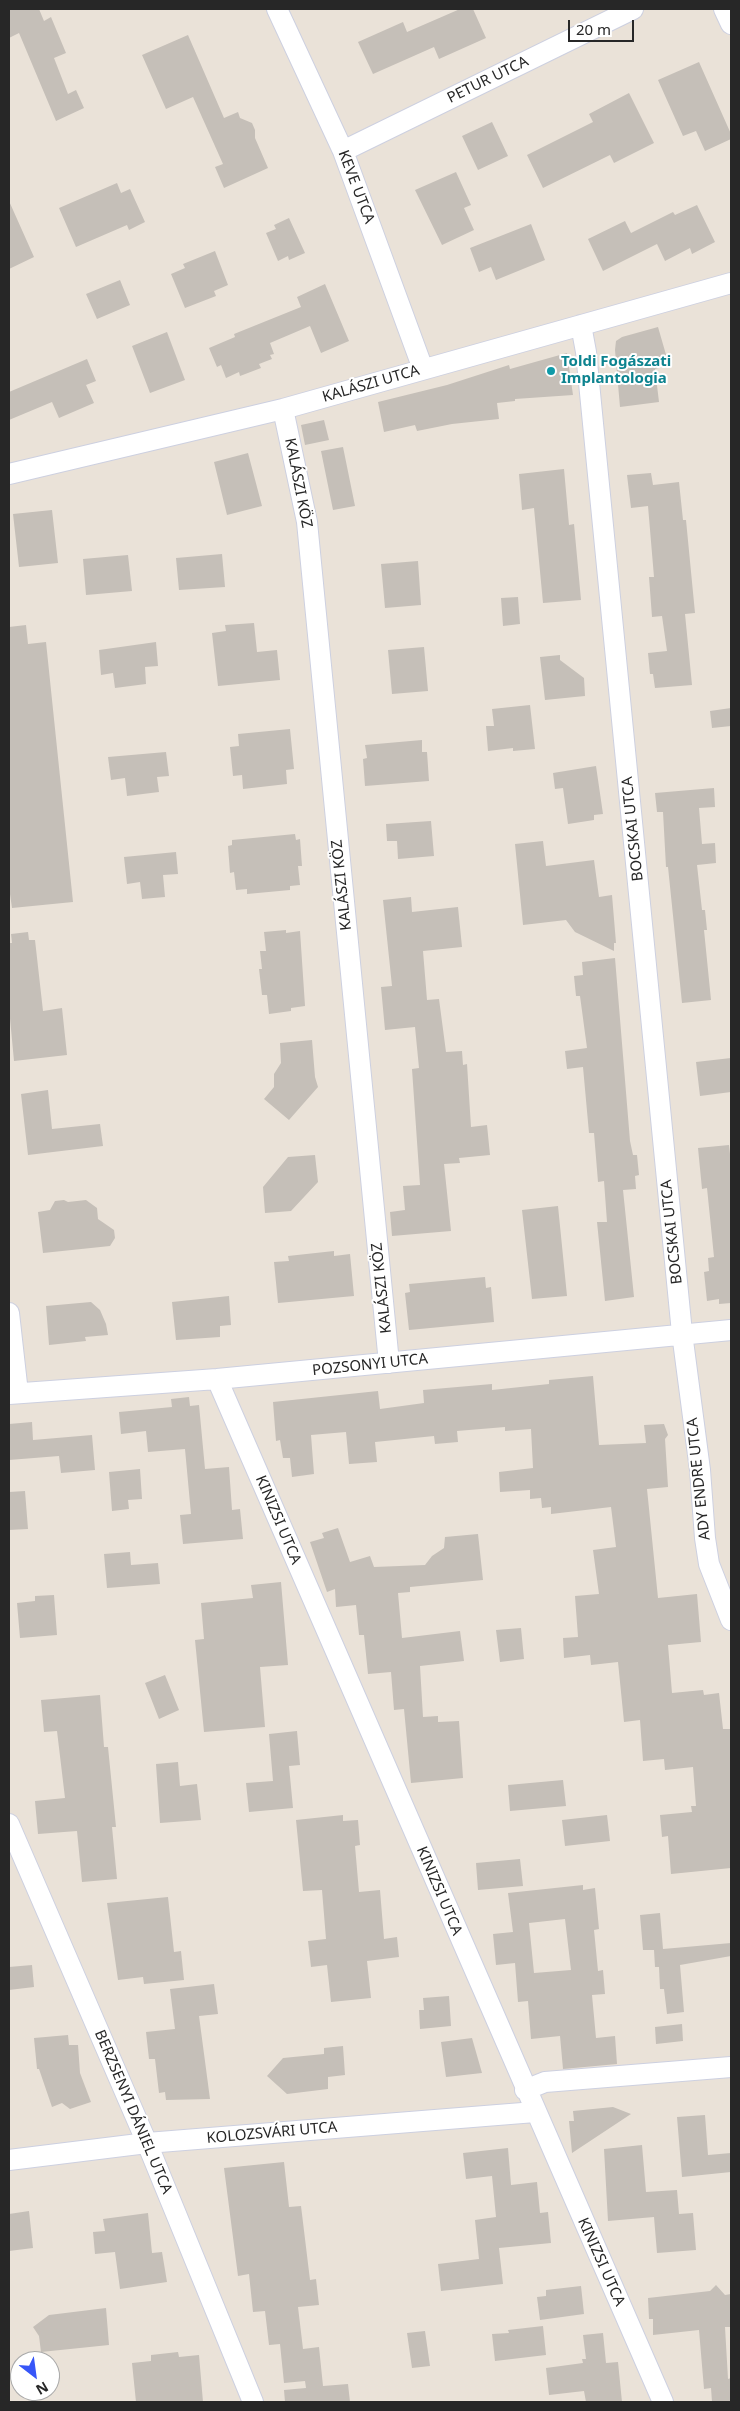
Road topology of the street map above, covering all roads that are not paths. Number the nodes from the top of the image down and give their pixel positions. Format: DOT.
graph roads {
  1 [pos="277,9"];
  2 [pos="633,9"];
  3 [pos="724,9"];
  4 [pos="731,24"];
  5 [pos="343,151"];
  6 [pos="731,283"];
  7 [pos="581,325"];
  8 [pos="423,369"];
  9 [pos="283,409"];
  10 [pos="9,474"];
  11 [pos="9,1312"];
  12 [pos="731,1330"];
  13 [pos="682,1333"];
  14 [pos="389,1363"];
  15 [pos="217,1379"];
  16 [pos="13,1393"];
  17 [pos="731,1620"];
  18 [pos="9,1824"];
  19 [pos="731,2067"];
  20 [pos="525,2090"];
  21 [pos="535,2112"];
  22 [pos="147,2143"];
  23 [pos="9,2160"];
  24 [pos="253,2402"];
  25 [pos="663,2402"];
  1 -- 5 [label="street, KEVE UTCA"];
  2 -- 5 [label="street, PETUR UTCA"];
  3 -- 4 [label="street"];
  5 -- 8 [label="street, KEVE UTCA"];
  6 -- 7 [label="street, KALÁSZI UTCA"];
  7 -- 8 [label="street, KALÁSZI UTCA"];
  7 -- 13 [label="street, BOCSKAI UTCA"];
  8 -- 9 [label="street, KALÁSZI UTCA"];
  9 -- 10 [label="street, KALÁSZI UTCA"];
  9 -- 14 [label="street, KALÁSZI KÖZ"];
  11 -- 16 [label="street"];
  12 -- 13 [label="street, POZSONYI UTCA"];
  13 -- 14 [label="street, POZSONYI UTCA"];
  13 -- 17 [label="street, ADY ENDRE UTCA"];
  14 -- 15 [label="street, POZSONYI UTCA"];
  15 -- 16 [label="street, POZSONYI UTCA"];
  15 -- 20 [label="street, KINIZSI UTCA"];
  18 -- 22 [label="street, BERZSENYI DÁNIEL UTCA"];
  19 -- 20 [label="street"];
  20 -- 21 [label="street, KINIZSI UTCA"];
  21 -- 22 [label="street, KOLOZSVÁRI UTCA"];
  21 -- 25 [label="street, KINIZSI UTCA"];
  22 -- 23 [label="street, KOLOZSVÁRI UTCA"];
  22 -- 24 [label="street, BERZSENYI DÁNIEL UTCA"];
}
